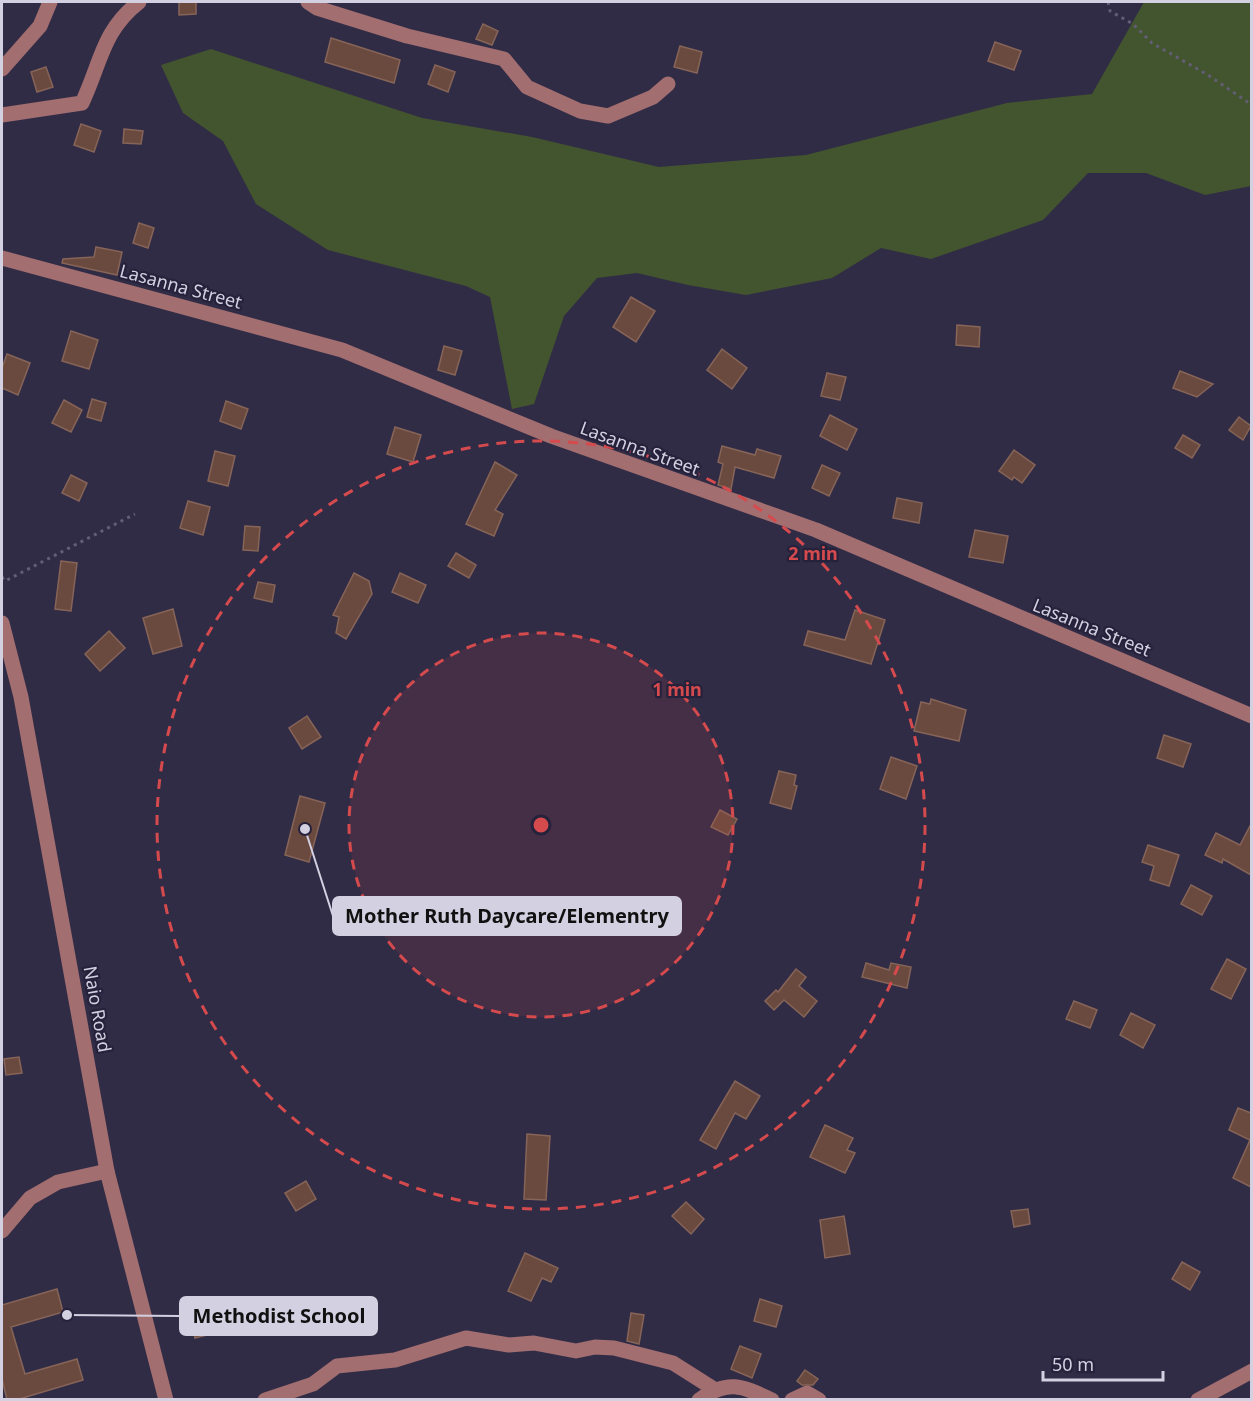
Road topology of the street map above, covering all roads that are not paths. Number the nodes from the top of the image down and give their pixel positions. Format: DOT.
graph roads {
  1 [pos="50,2"];
  2 [pos="139,2"];
  3 [pos="309,2"];
  4 [pos="2,69"];
  5 [pos="668,84"];
  6 [pos="2,116"];
  7 [pos="2,258"];
  8 [pos="2,623"];
  9 [pos="1251,716"];
  10 [pos="107,1171"];
  11 [pos="2,1231"];
  12 [pos="1251,1371"];
  13 [pos="714,1389"];
  14 [pos="166,1400"];
  15 [pos="265,1400"];
  16 [pos="699,1400"];
  17 [pos="771,1400"];
  18 [pos="792,1400"];
  19 [pos="819,1400"];
  20 [pos="1198,1400"];
  1 -- 4 [label="street"];
  2 -- 6 [label="street"];
  3 -- 5 [label="street"];
  7 -- 9 [label="street, Lasanna Street"];
  8 -- 10 [label="street, Naio Road"];
  10 -- 11 [label="street"];
  10 -- 14 [label="street, Naio Road"];
  12 -- 20 [label="street"];
  13 -- 15 [label="street"];
  13 -- 16 [label="street"];
  13 -- 17 [label="street"];
  18 -- 19 [label="street"];
}
